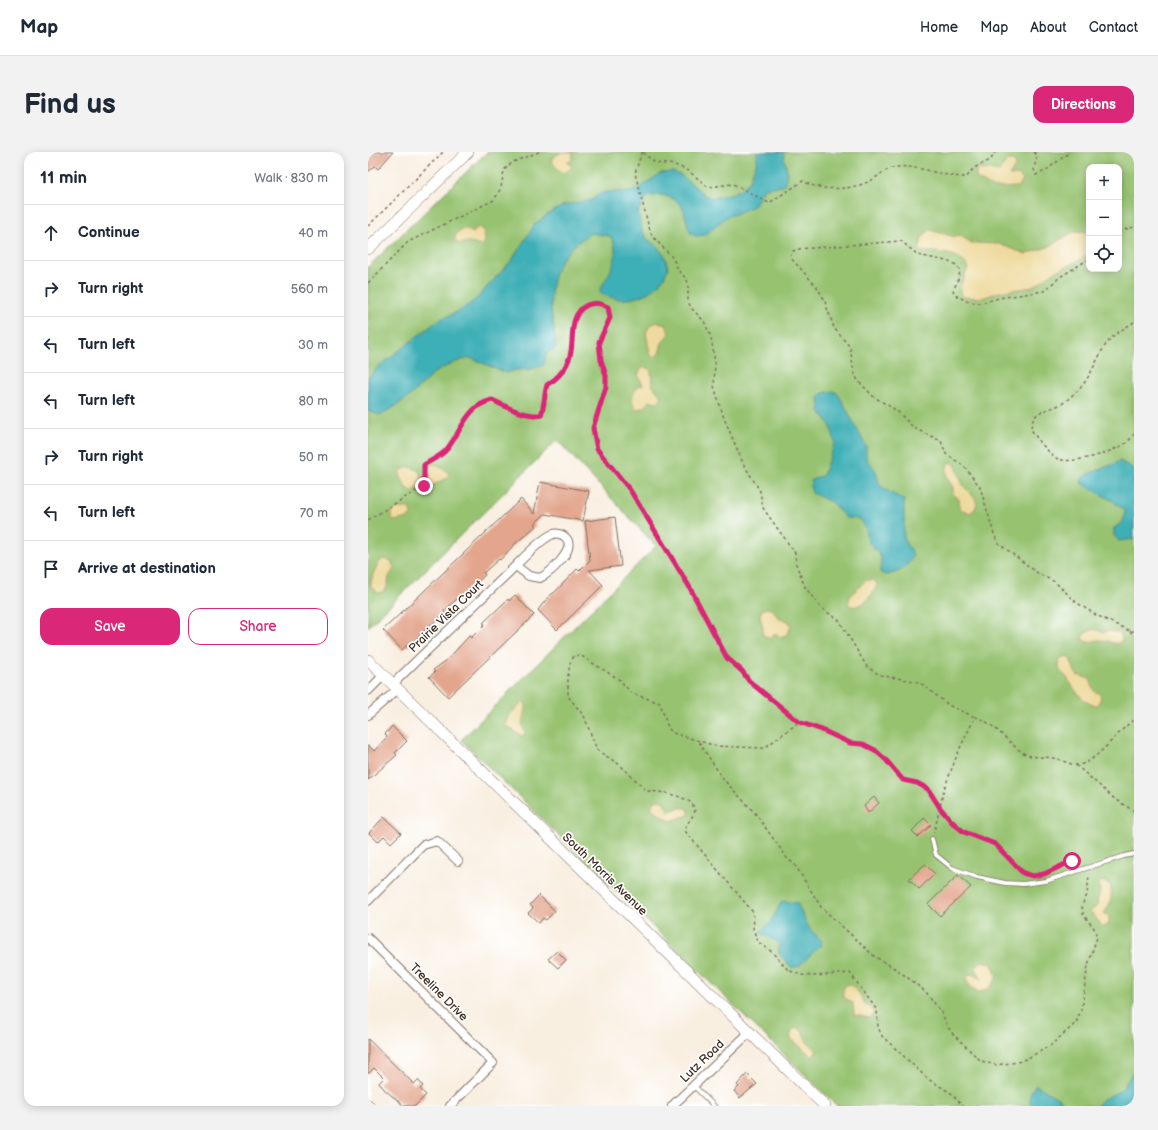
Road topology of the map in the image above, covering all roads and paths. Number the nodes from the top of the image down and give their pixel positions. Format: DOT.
graph roads {
  1 [pos="443,152"];
  2 [pos="468,152"];
  3 [pos="539,152"];
  4 [pos="642,152"];
  5 [pos="995,152"];
  6 [pos="1034,152"];
  7 [pos="1070,152"];
  8 [pos="368,226"];
  9 [pos="1134,227"];
  10 [pos="1122,230"];
  11 [pos="368,249"];
  12 [pos="1086,261"];
  13 [pos="368,283"];
  14 [pos="1134,322"];
  15 [pos="1134,434"];
  16 [pos="368,520"];
  17 [pos="516,566"];
  18 [pos="1130,631"];
  19 [pos="1134,631"];
  20 [pos="1134,636"];
  21 [pos="368,660"];
  22 [pos="384,675"];
  23 [pos="395,686"];
  24 [pos="368,691"];
  25 [pos="368,715"];
  26 [pos="975,718"];
  27 [pos="1134,720"];
  28 [pos="799,722"];
  29 [pos="699,742"];
  30 [pos="1076,765"];
  31 [pos="940,808"];
  32 [pos="1134,811"];
  33 [pos="932,839"];
  34 [pos="1134,854"];
  35 [pos="458,861"];
  36 [pos="1087,868"];
  37 [pos="1039,875"];
  38 [pos="1033,876"];
  39 [pos="368,901"];
  40 [pos="368,938"];
  41 [pos="749,1033"];
  42 [pos="694,1085"];
  43 [pos="450,1106"];
  44 [pos="672,1106"];
  45 [pos="714,1106"];
  46 [pos="825,1106"];
  47 [pos="963,1106"];
  1 -- 8 [label="path"];
  2 -- 11 [label="street"];
  3 -- 13 [label="path"];
  4 -- 5 [label="path"];
  4 -- 26 [label="path"];
  6 -- 7 [label="path"];
  9 -- 10 [label="path"];
  12 -- 18 [label="path"];
  14 -- 15 [label="path"];
  16 -- 28 [label="path"];
  17 -- 17 [label="street, Prairie Vista Court"];
  17 -- 23 [label="street, Prairie Vista Court"];
  18 -- 19 [label="path"];
  18 -- 20 [label="path"];
  21 -- 22 [label="street, South Morris Avenue"];
  22 -- 23 [label="street, South Morris Avenue"];
  22 -- 24 [label="street"];
  23 -- 25 [label="street, Prairie Vista Court"];
  23 -- 41 [label="street, South Morris Avenue"];
  26 -- 30 [label="path"];
  26 -- 31 [label="path"];
  27 -- 30 [label="path"];
  28 -- 29 [label="path"];
  28 -- 31 [label="path"];
  29 -- 36 [label="path"];
  29 -- 47 [label="path"];
  30 -- 32 [label="path"];
  31 -- 33 [label="path"];
  31 -- 38 [label="path"];
  33 -- 36 [label="lane"];
  34 -- 36 [label="lane"];
  35 -- 39 [label="street"];
  36 -- 37 [label="path"];
  40 -- 43 [label="street, Treeline Drive"];
  41 -- 42 [label="street, Lutz Road"];
  41 -- 46 [label="street, South Morris Avenue"];
  42 -- 44 [label="street, Lutz Road"];
  42 -- 45 [label="lane"];
}
